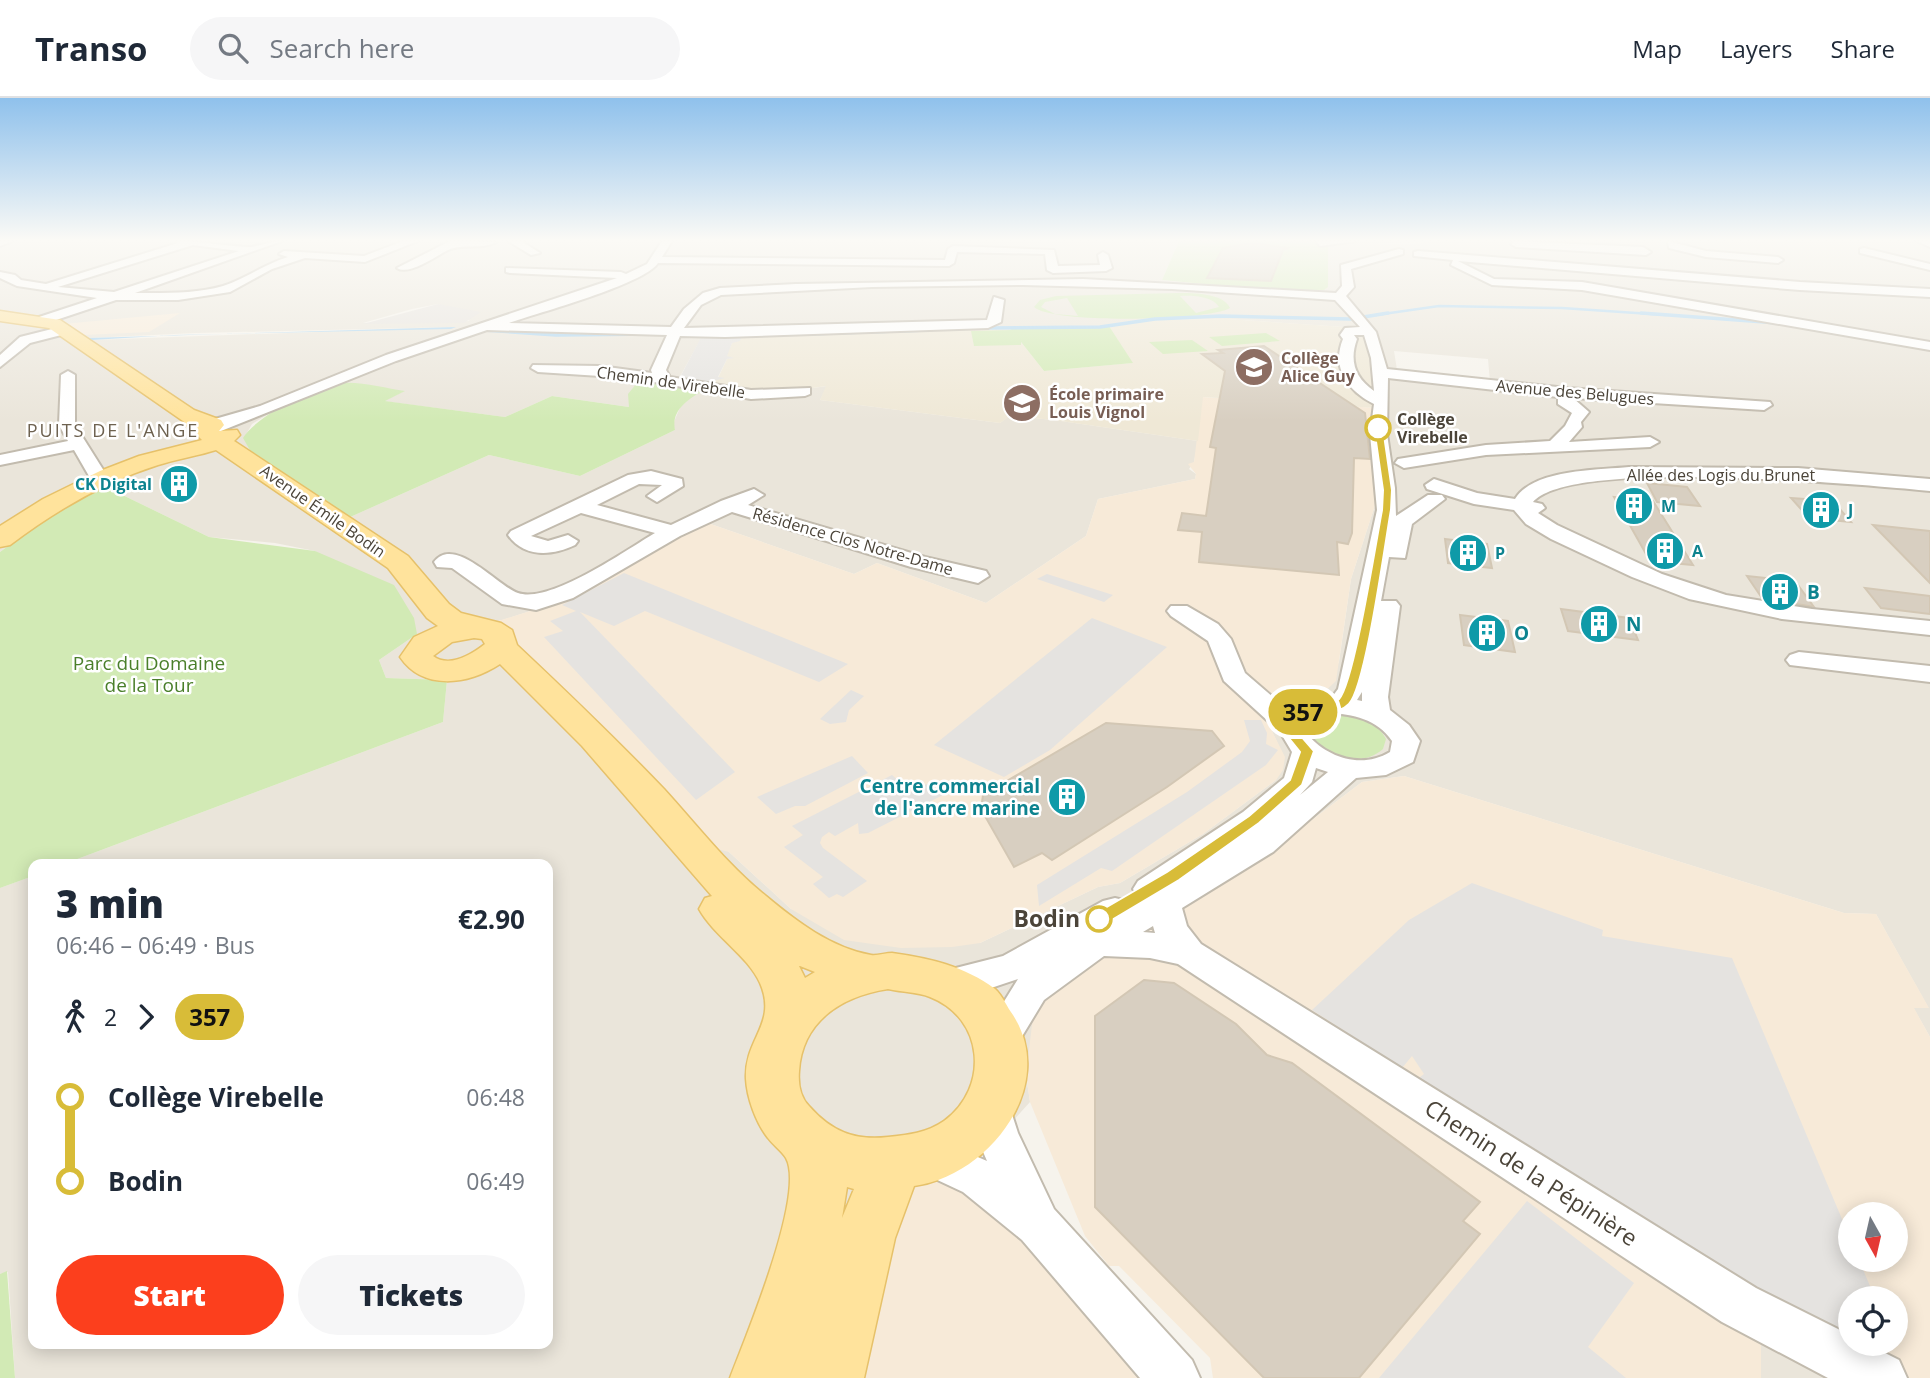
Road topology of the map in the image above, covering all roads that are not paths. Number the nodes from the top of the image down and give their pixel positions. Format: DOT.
graph roads {
  1 [pos="999,300"];
  2 [pos="98,301"];
  3 [pos="560,301"];
  4 [pos="563,301"];
  5 [pos="709,301"];
  6 [pos="1315,301"];
  7 [pos="1348,301"];
  8 [pos="1656,301"];
  9 [pos="1349,312"];
  10 [pos="0,316"];
  11 [pos="41,321"];
  12 [pos="490,325"];
  13 [pos="1823,328"];
  14 [pos="64,330"];
  15 [pos="684,331"];
  16 [pos="430,345"];
  17 [pos="1930,346"];
  18 [pos="1930,358"];
  19 [pos="0,363"];
  20 [pos="538,368"];
  21 [pos="1387,373"];
  22 [pos="68,375"];
  23 [pos="662,377"];
  24 [pos="805,391"];
  25 [pos="1567,393"];
  26 [pos="1382,402"];
  27 [pos="1764,405"];
  28 [pos="222,431"];
  29 [pos="1650,442"];
  30 [pos="78,444"];
  31 [pos="1544,449"];
  32 [pos="0,460"];
  33 [pos="146,462"];
  34 [pos="1405,463"];
  35 [pos="100,479"];
  36 [pos="1386,485"];
  37 [pos="1930,485"];
  38 [pos="1432,488"];
  39 [pos="754,495"];
  40 [pos="657,496"];
  41 [pos="729,505"];
  42 [pos="579,506"];
  43 [pos="1528,507"];
  44 [pos="673,532"];
  45 [pos="0,539"];
  46 [pos="568,541"];
  47 [pos="445,562"];
  48 [pos="407,569"];
  49 [pos="978,576"];
  50 [pos="1930,628"];
  51 [pos="474,629"];
  52 [pos="428,641"];
  53 [pos="502,647"];
  54 [pos="1799,660"];
  55 [pos="457,669"];
  56 [pos="1930,674"];
  57 [pos="542,686"];
  58 [pos="1328,706"];
  59 [pos="1377,715"];
  60 [pos="1300,740"];
  61 [pos="1350,768"];
  62 [pos="672,828"];
  63 [pos="1164,903"];
  64 [pos="1097,943"];
  65 [pos="1188,953"];
  66 [pos="869,974"];
  67 [pos="949,983"];
  68 [pos="792,1017"];
  69 [pos="1000,1037"];
  70 [pos="990,1109"];
  71 [pos="811,1145"];
  72 [pos="914,1160"];
  73 [pos="1051,1240"];
  74 [pos="764,1378"];
  75 [pos="830,1378"];
  76 [pos="1174,1378"];
  77 [pos="1881,1378"];
  1 -- 15 [label="street"];
  2 -- 11 [label="street"];
  3 -- 16 [label="street"];
  4 -- 12 [label="street"];
  5 -- 15 [label="street"];
  6 -- 9 [label="street"];
  7 -- 9 [label="street"];
  8 -- 13 [label="street"];
  9 -- 21 [label="street"];
  9 -- 26 [label="street"];
  9 -- 26 [label="street"];
  10 -- 11 [label="main road, Avenue Émile Bodin"];
  11 -- 14 [label="main road, Avenue Émile Bodin"];
  12 -- 15 [label="street"];
  12 -- 16 [label="street"];
  13 -- 17 [label="street"];
  13 -- 18 [label="street"];
  14 -- 19 [label="street"];
  14 -- 28 [label="main road, Avenue Émile Bodin"];
  15 -- 23 [label="street"];
  16 -- 28 [label="street"];
  20 -- 23 [label="street, Chemin de Virebelle"];
  21 -- 25 [label="street, Avenue des Belugues"];
  21 -- 34 [label="street"];
  22 -- 30 [label="street"];
  23 -- 24 [label="street, Chemin de Virebelle"];
  25 -- 27 [label="street, Avenue des Belugues"];
  25 -- 31 [label="street"];
  26 -- 36 [label="street"];
  28 -- 33 [label="main road"];
  28 -- 33 [label="main road"];
  28 -- 48 [label="main road, Avenue Émile Bodin"];
  29 -- 31 [label="street"];
  30 -- 32 [label="street"];
  30 -- 35 [label="street"];
  31 -- 34 [label="street"];
  33 -- 35 [label="main road"];
  34 -- 38 [label="street"];
  35 -- 45 [label="main road"];
  36 -- 38 [label="street"];
  36 -- 58 [label="street"];
  37 -- 43 [label="street, Allée des Logis du Brunet"];
  38 -- 43 [label="street"];
  38 -- 59 [label="street"];
  39 -- 41 [label="street, Résidence Clos Notre-Dame"];
  40 -- 42 [label="street"];
  41 -- 44 [label="street, Résidence Clos Notre-Dame"];
  41 -- 49 [label="street, Résidence Clos Notre-Dame"];
  42 -- 44 [label="street"];
  42 -- 46 [label="street"];
  43 -- 50 [label="street"];
  44 -- 47 [label="street, Résidence Clos Notre-Dame"];
  48 -- 51 [label="main road, Avenue Émile Bodin"];
  48 -- 52 [label="main road, Avenue Émile Bodin"];
  51 -- 52 [label="main road"];
  51 -- 53 [label="main road, Avenue Émile Bodin"];
  52 -- 55 [label="main road, Avenue Émile Bodin"];
  53 -- 55 [label="main road"];
  53 -- 57 [label="main road"];
  54 -- 56 [label="street"];
  55 -- 57 [label="main road"];
  57 -- 62 [label="main road"];
  58 -- 59 [label="street"];
  58 -- 60 [label="street"];
  58 -- 60 [label="street"];
  59 -- 61 [label="street"];
  60 -- 61 [label="street"];
  60 -- 67 [label="street"];
  61 -- 63 [label="street"];
  62 -- 66 [label="main road"];
  62 -- 68 [label="main road"];
  63 -- 64 [label="street"];
  63 -- 65 [label="street, Chemin de la Pépinière"];
  64 -- 65 [label="street, Chemin de la Pépinière"];
  64 -- 69 [label="street"];
  65 -- 77 [label="street, Chemin de la Pépinière"];
  66 -- 67 [label="main road"];
  66 -- 68 [label="main road"];
  67 -- 69 [label="main road"];
  68 -- 71 [label="main road"];
  69 -- 70 [label="main road"];
  70 -- 72 [label="main road"];
  70 -- 73 [label="street"];
  71 -- 72 [label="main road"];
  71 -- 74 [label="main road"];
  72 -- 73 [label="street"];
  72 -- 75 [label="main road"];
  73 -- 76 [label="street"];
}
